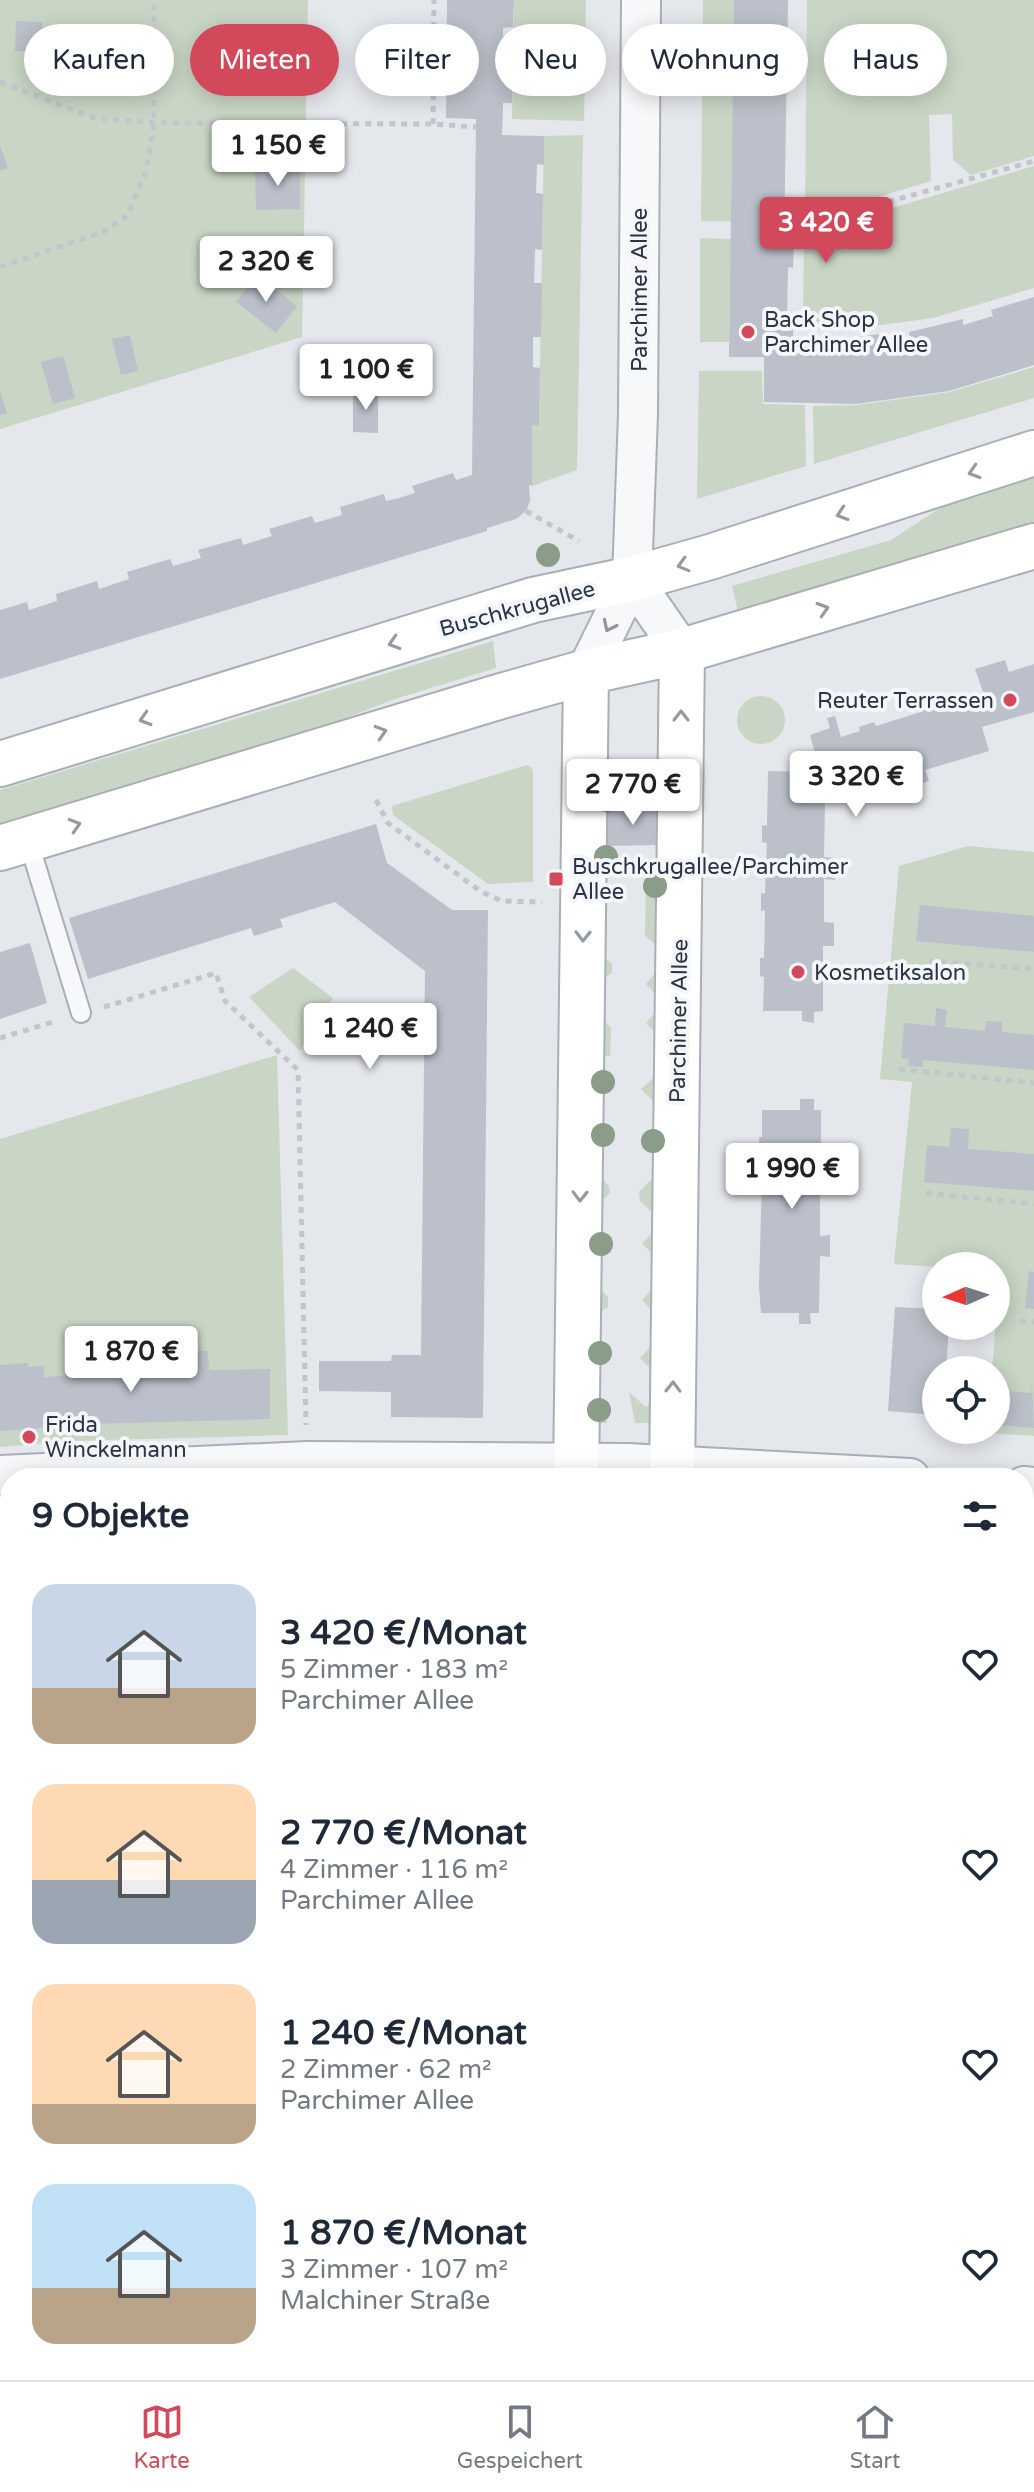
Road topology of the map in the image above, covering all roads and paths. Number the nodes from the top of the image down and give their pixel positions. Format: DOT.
graph roads {
  1 [pos="154,0"];
  2 [pos="434,0"];
  3 [pos="641,0"];
  4 [pos="0,82"];
  5 [pos="154,123"];
  6 [pos="433,124"];
  7 [pos="476,127"];
  8 [pos="1034,161"];
  9 [pos="784,231"];
  10 [pos="0,267"];
  11 [pos="1034,453"];
  12 [pos="526,511"];
  13 [pos="579,541"];
  14 [pos="1034,546"];
  15 [pos="632,579"];
  16 [pos="682,651"];
  17 [pos="586,672"];
  18 [pos="0,764"];
  19 [pos="376,800"];
  20 [pos="14,844"];
  21 [pos="583,902"];
  22 [pos="929,961"];
  23 [pos="1034,969"];
  24 [pos="81,1013"];
  25 [pos="0,1038"];
  26 [pos="899,1069"];
  27 [pos="1034,1083"];
  28 [pos="926,1193"];
  29 [pos="1034,1204"];
  30 [pos="1020,1321"];
  31 [pos="1034,1322"];
  32 [pos="307,1461"];
  33 [pos="154,1468"];
  34 [pos="495,1468"];
  35 [pos="576,1468"];
  36 [pos="672,1468"];
  1 -- 5 [label="path"];
  2 -- 6 [label="path"];
  3 -- 15 [label="street, Parchimer Allee"];
  4 -- 5 [label="path"];
  5 -- 6 [label="path"];
  5 -- 10 [label="path"];
  6 -- 7 [label="path"];
  8 -- 9 [label="path"];
  11 -- 15 [label="main road, Buschkrugallee, one-way"];
  12 -- 13 [label="path"];
  16 -- 14 [label="main road, one-way"];
  15 -- 16 [label="street"];
  15 -- 17 [label="street, Parchimer Allee, one-way"];
  15 -- 18 [label="main road, Buschkrugallee, one-way"];
  16 -- 17 [label="main road"];
  36 -- 16 [label="main road, Parchimer Allee, one-way"];
  20 -- 17 [label="main road, one-way"];
  17 -- 21 [label="main road, Parchimer Allee"];
  19 -- 21 [label="path"];
  20 -- 24 [label="lane"];
  21 -- 35 [label="main road, Parchimer Allee, one-way"];
  22 -- 23 [label="path"];
  24 -- 25 [label="path"];
  24 -- 32 [label="path"];
  26 -- 27 [label="path"];
  28 -- 29 [label="path"];
  30 -- 31 [label="path"];
  32 -- 33 [label="street"];
  32 -- 34 [label="street"];
}
